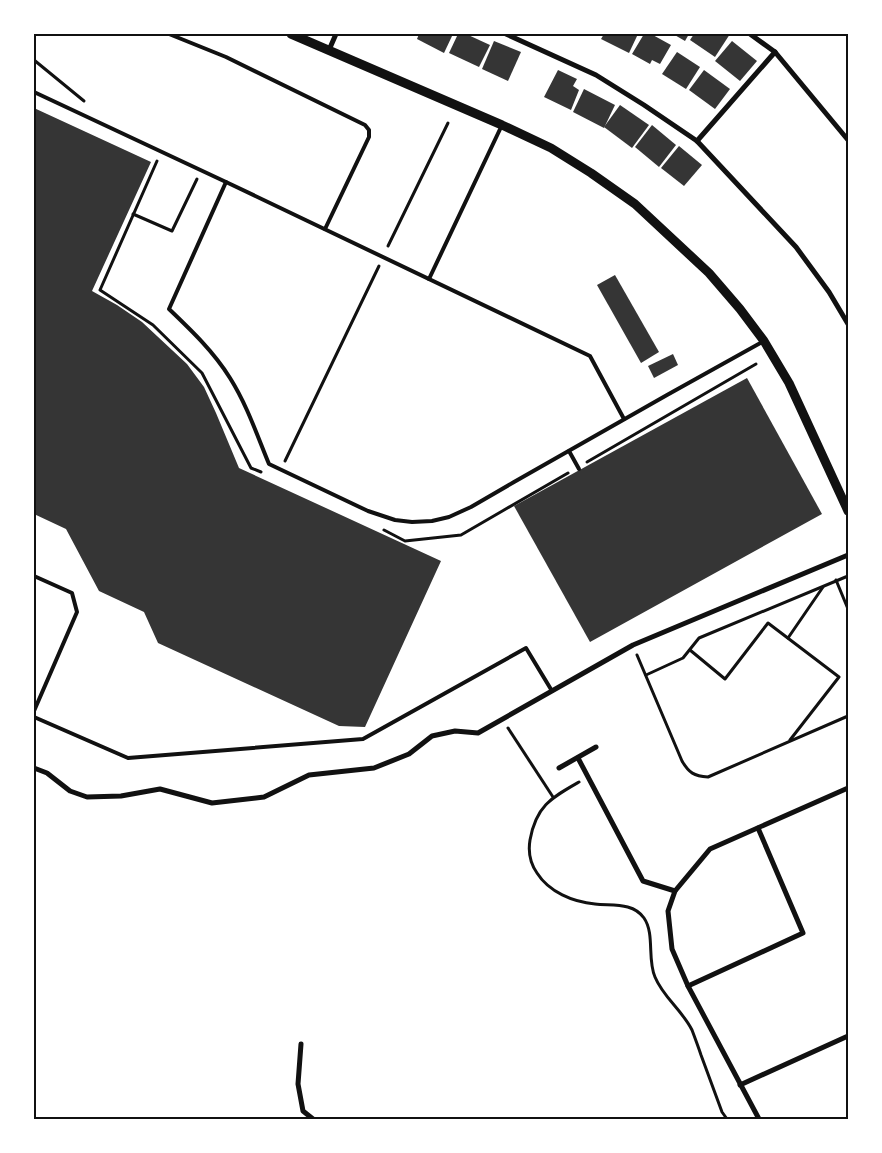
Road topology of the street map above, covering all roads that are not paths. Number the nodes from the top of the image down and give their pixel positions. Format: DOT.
graph roads {
  1 [pos="169,34"];
  2 [pos="291,34"];
  3 [pos="336,34"];
  4 [pos="506,34"];
  5 [pos="750,34"];
  6 [pos="328,50"];
  7 [pos="775,52"];
  8 [pos="34,92"];
  9 [pos="502,124"];
  10 [pos="848,140"];
  11 [pos="697,141"];
  12 [pos="226,182"];
  13 [pos="324,229"];
  14 [pos="429,279"];
  15 [pos="848,324"];
  16 [pos="764,341"];
  17 [pos="624,419"];
  18 [pos="569,451"];
  19 [pos="578,468"];
  20 [pos="848,511"];
  21 [pos="848,554"];
  22 [pos="34,576"];
  23 [pos="552,691"];
  24 [pos="34,711"];
  25 [pos="34,717"];
  26 [pos="596,747"];
  27 [pos="578,758"];
  28 [pos="34,768"];
  29 [pos="559,768"];
  30 [pos="848,788"];
  31 [pos="758,828"];
  32 [pos="675,891"];
  33 [pos="688,986"];
  34 [pos="848,1036"];
  35 [pos="301,1044"];
  36 [pos="740,1085"];
  37 [pos="313,1119"];
  38 [pos="759,1119"];
  1 -- 13 [label="lane"];
  2 -- 6 [label="street"];
  3 -- 6 [label="street"];
  4 -- 11 [label="street"];
  5 -- 7 [label="street"];
  6 -- 9 [label="street"];
  7 -- 10 [label="street"];
  7 -- 11 [label="street"];
  8 -- 12 [label="lane"];
  9 -- 14 [label="lane"];
  9 -- 16 [label="street"];
  11 -- 15 [label="street"];
  12 -- 13 [label="lane"];
  12 -- 18 [label="lane"];
  13 -- 14 [label="lane"];
  14 -- 17 [label="lane"];
  16 -- 17 [label="lane"];
  16 -- 20 [label="street"];
  17 -- 18 [label="lane"];
  18 -- 19 [label="lane"];
  21 -- 23 [label="street"];
  22 -- 24 [label="lane"];
  23 -- 25 [label="lane"];
  23 -- 28 [label="street"];
  26 -- 27 [label="street"];
  27 -- 29 [label="street"];
  27 -- 32 [label="street"];
  30 -- 31 [label="street"];
  31 -- 32 [label="street"];
  31 -- 33 [label="street"];
  32 -- 33 [label="street"];
  33 -- 36 [label="street"];
  34 -- 36 [label="street"];
  35 -- 37 [label="street"];
  36 -- 38 [label="street"];
}
